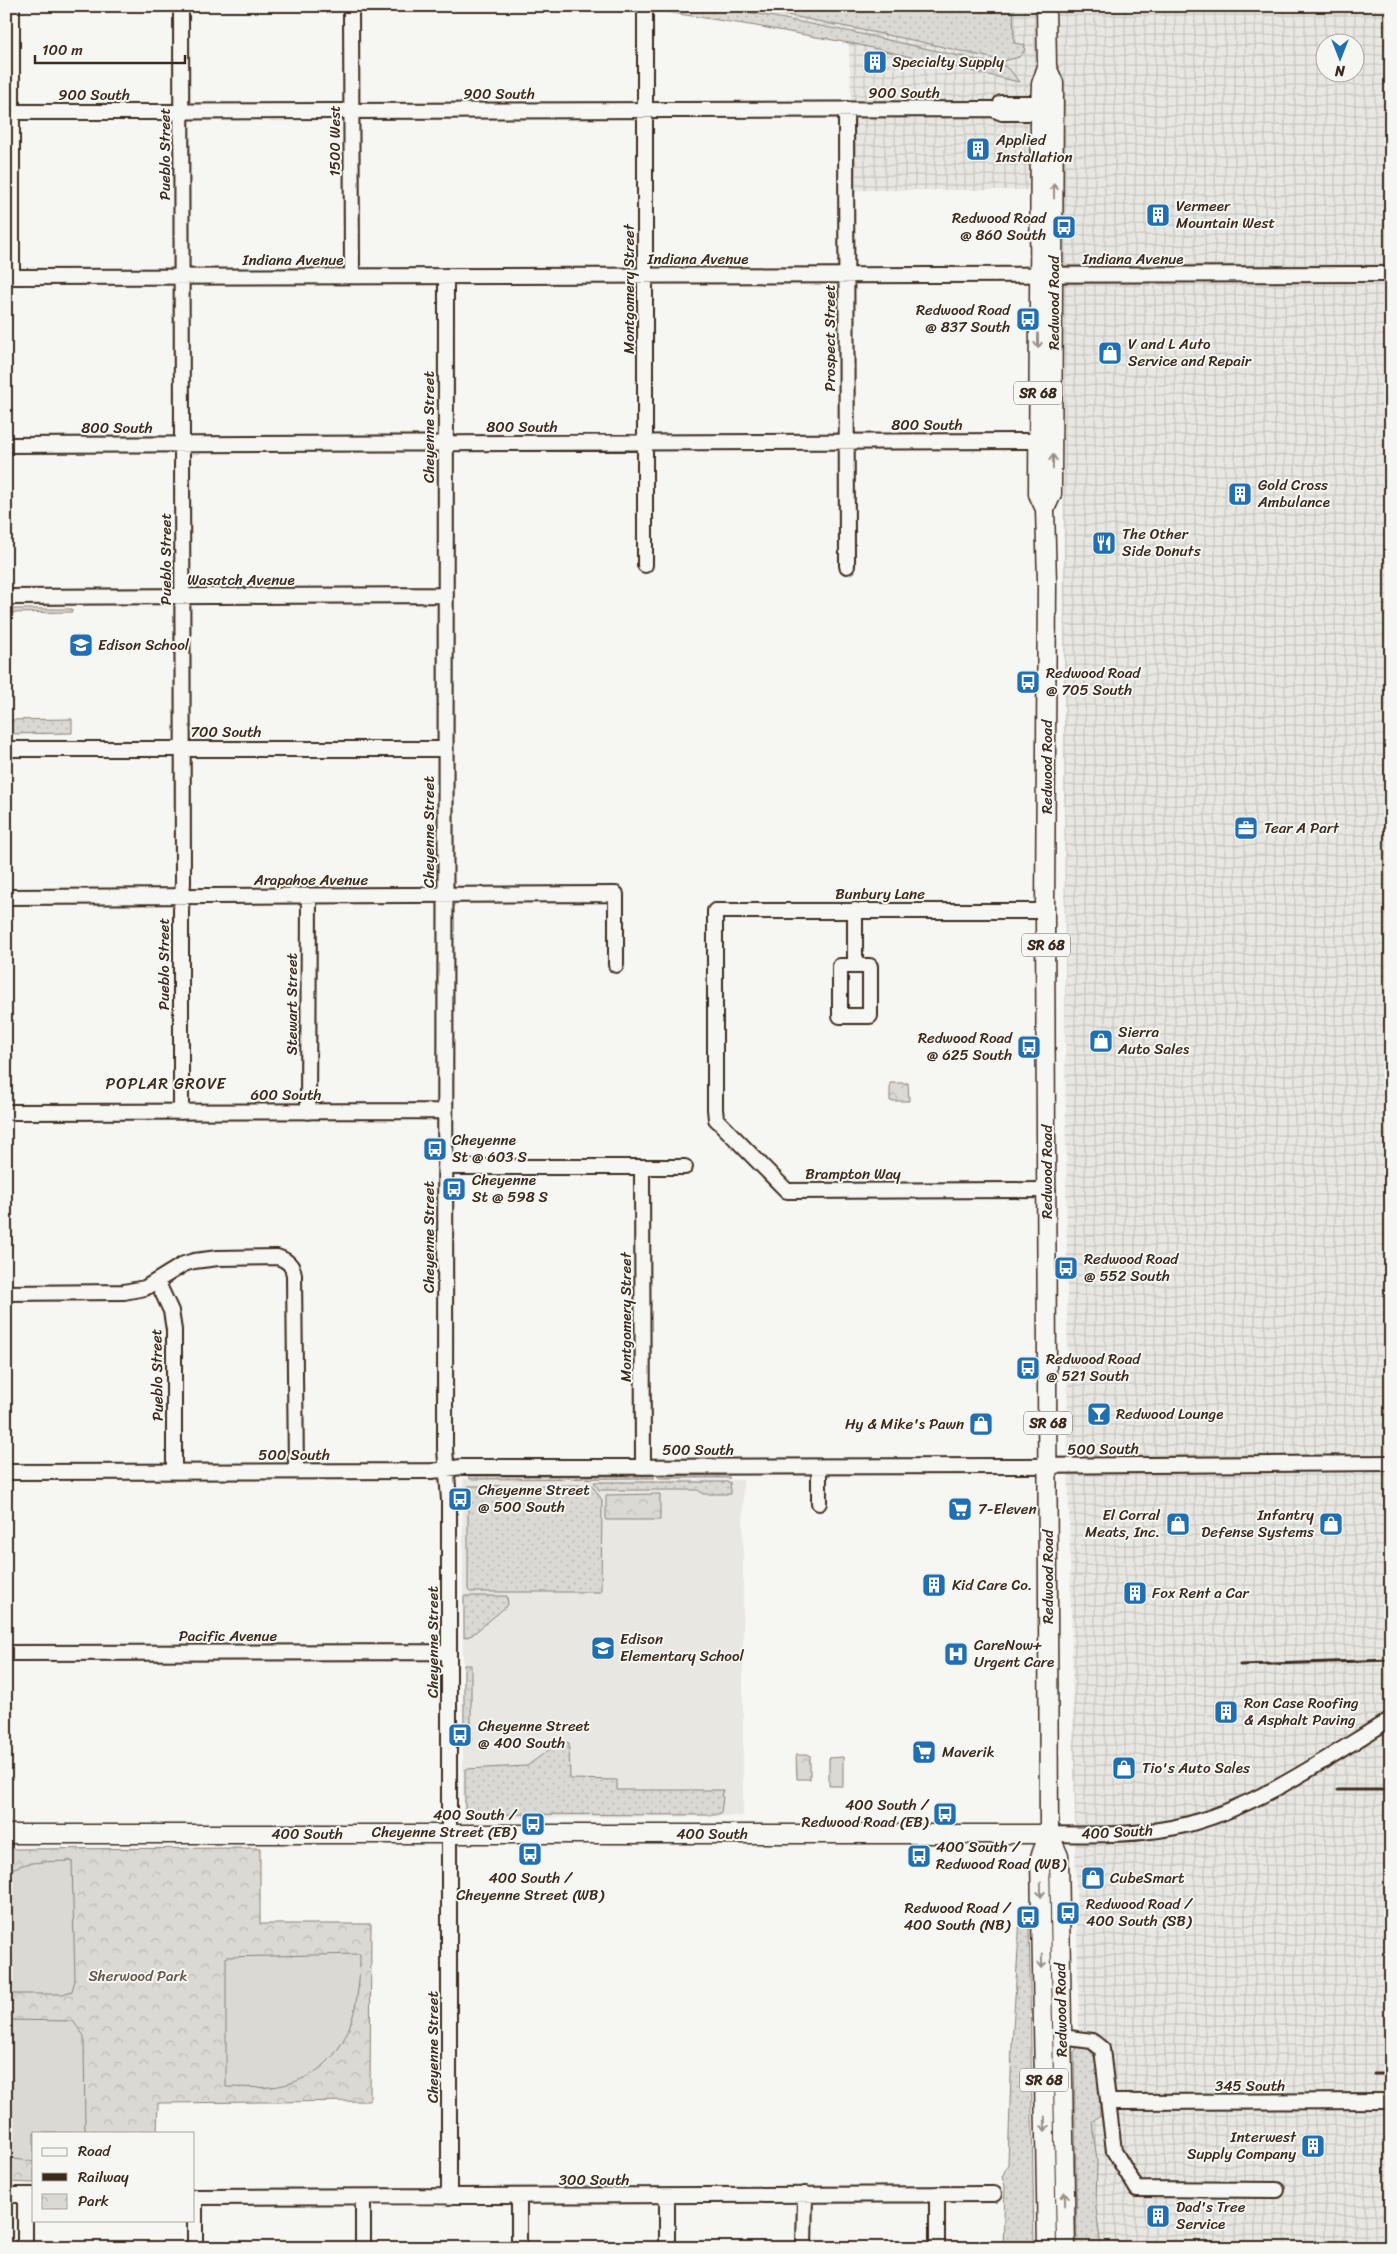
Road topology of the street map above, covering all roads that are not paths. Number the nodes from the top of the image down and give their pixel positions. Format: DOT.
graph roads {
  1 [pos="12,6"];
  2 [pos="181,6"];
  3 [pos="351,6"];
  4 [pos="1046,6"];
  5 [pos="645,13"];
  6 [pos="1047,67"];
  7 [pos="1040,108"];
  8 [pos="846,109"];
  9 [pos="352,110"];
  10 [pos="645,110"];
  11 [pos="181,111"];
  12 [pos="9,112"];
  13 [pos="1391,274"];
  14 [pos="846,275"];
  15 [pos="1046,275"];
  16 [pos="182,276"];
  17 [pos="352,276"];
  18 [pos="446,276"];
  19 [pos="645,276"];
  20 [pos="9,277"];
  21 [pos="1039,441"];
  22 [pos="847,442"];
  23 [pos="446,443"];
  24 [pos="645,443"];
  25 [pos="182,444"];
  26 [pos="6,445"];
  27 [pos="1045,509"];
  28 [pos="646,565"];
  29 [pos="847,566"];
  30 [pos="446,595"];
  31 [pos="6,596"];
  32 [pos="182,596"];
  33 [pos="445,748"];
  34 [pos="6,749"];
  35 [pos="183,749"];
  36 [pos="308,896"];
  37 [pos="445,896"];
  38 [pos="6,897"];
  39 [pos="182,897"];
  40 [pos="854,910"];
  41 [pos="715,911"];
  42 [pos="1045,911"];
  43 [pos="616,965"];
  44 [pos="855,966"];
  45 [pos="6,1112"];
  46 [pos="180,1112"];
  47 [pos="308,1112"];
  48 [pos="445,1112"];
  49 [pos="642,1166"];
  50 [pos="685,1166"];
  51 [pos="445,1167"];
  52 [pos="1048,1190"];
  53 [pos="157,1281"];
  54 [pos="6,1293"];
  55 [pos="1391,1463"];
  56 [pos="643,1466"];
  57 [pos="818,1466"];
  58 [pos="1048,1466"];
  59 [pos="448,1468"];
  60 [pos="174,1471"];
  61 [pos="296,1471"];
  62 [pos="6,1472"];
  63 [pos="819,1503"];
  64 [pos="449,1652"];
  65 [pos="6,1653"];
  66 [pos="1391,1718"];
  67 [pos="6,1834"];
  68 [pos="449,1834"];
  69 [pos="1048,1834"];
  70 [pos="1061,2038"];
  71 [pos="1391,2101"];
  72 [pos="1109,2102"];
  73 [pos="1277,2190"];
  74 [pos="6,2194"];
  75 [pos="29,2194"];
  76 [pos="804,2194"];
  77 [pos="937,2194"];
  78 [pos="994,2194"];
  79 [pos="667,2196"];
  80 [pos="363,2197"];
  81 [pos="449,2197"];
  82 [pos="519,2197"];
  83 [pos="195,2198"];
  84 [pos="194,2222"];
  85 [pos="25,2248"];
  86 [pos="195,2248"];
  87 [pos="363,2248"];
  88 [pos="519,2248"];
  89 [pos="667,2248"];
  90 [pos="804,2248"];
  91 [pos="937,2248"];
  92 [pos="1047,2248"];
  93 [pos="1066,2248"];
  1 -- 12 [label="street"];
  2 -- 11 [label="street, Pueblo Street"];
  3 -- 9 [label="street, 1500 West"];
  4 -- 6 [label="main road, Redwood Road / SR 68"];
  5 -- 10 [label="street, Montgomery Street"];
  6 -- 7 [label="main road, Redwood Road / SR 68"];
  15 -- 6 [label="main road, Redwood Road / SR 68, one-way"];
  7 -- 8 [label="street, 900 South"];
  7 -- 15 [label="main road, Redwood Road / SR 68"];
  8 -- 10 [label="street, 900 South"];
  8 -- 14 [label="street, Prospect Street"];
  9 -- 10 [label="street, 900 South"];
  9 -- 11 [label="street, 900 South"];
  9 -- 17 [label="street, 1500 West"];
  10 -- 19 [label="street, Montgomery Street"];
  11 -- 12 [label="street, 900 South"];
  11 -- 16 [label="street, Pueblo Street"];
  12 -- 20 [label="street"];
  13 -- 15 [label="street, Indiana Avenue"];
  14 -- 15 [label="street, Indiana Avenue"];
  14 -- 19 [label="street, Indiana Avenue"];
  14 -- 22 [label="street, Prospect Street"];
  15 -- 21 [label="main road, Redwood Road / SR 68, one-way"];
  27 -- 15 [label="main road, Redwood Road / SR 68, one-way"];
  16 -- 17 [label="street, Indiana Avenue"];
  16 -- 20 [label="street, Indiana Avenue"];
  16 -- 25 [label="street, Pueblo Street"];
  17 -- 18 [label="street, Indiana Avenue"];
  18 -- 19 [label="street, Indiana Avenue"];
  18 -- 23 [label="street, Cheyenne Street"];
  19 -- 24 [label="street, Montgomery Street"];
  21 -- 22 [label="street, 800 South"];
  21 -- 27 [label="main road, Redwood Road / SR 68"];
  22 -- 24 [label="street, 800 South"];
  22 -- 29 [label="street, Prospect Street"];
  23 -- 24 [label="street, 800 South"];
  23 -- 25 [label="street, 800 South"];
  23 -- 30 [label="street, Cheyenne Street"];
  24 -- 28 [label="street, Montgomery Street"];
  25 -- 26 [label="street, 800 South"];
  25 -- 32 [label="street, Pueblo Street"];
  27 -- 42 [label="main road, Redwood Road / SR 68"];
  30 -- 32 [label="street, Wasatch Avenue"];
  30 -- 33 [label="street, Cheyenne Street"];
  31 -- 32 [label="street, Wasatch Avenue"];
  32 -- 35 [label="street, Pueblo Street"];
  33 -- 35 [label="street, 700 South"];
  33 -- 37 [label="street, Cheyenne Street"];
  34 -- 35 [label="street, 700 South"];
  35 -- 39 [label="street, Pueblo Street"];
  36 -- 37 [label="street, Arapahoe Avenue"];
  36 -- 39 [label="street, Arapahoe Avenue"];
  36 -- 47 [label="street, Stewart Street"];
  37 -- 43 [label="street, Arapahoe Avenue"];
  37 -- 48 [label="street, Cheyenne Street"];
  38 -- 39 [label="street, Arapahoe Avenue"];
  39 -- 46 [label="street, Pueblo Street"];
  40 -- 41 [label="street, Bunbury Lane"];
  40 -- 42 [label="street, Bunbury Lane"];
  40 -- 44 [label="street"];
  41 -- 52 [label="street, Brampton Way"];
  42 -- 52 [label="main road, Redwood Road / SR 68"];
  45 -- 46 [label="street, 600 South"];
  46 -- 47 [label="street, 600 South"];
  47 -- 48 [label="street, 600 South"];
  48 -- 51 [label="street, Cheyenne Street"];
  49 -- 50 [label="street"];
  49 -- 51 [label="street"];
  49 -- 56 [label="street, Montgomery Street"];
  51 -- 59 [label="street, Cheyenne Street"];
  52 -- 58 [label="main road, Redwood Road / SR 68"];
  53 -- 54 [label="street"];
  53 -- 60 [label="street, Pueblo Street"];
  53 -- 61 [label="street"];
  55 -- 58 [label="street, 500 South"];
  56 -- 57 [label="street, 500 South"];
  56 -- 59 [label="street, 500 South"];
  57 -- 58 [label="street, 500 South"];
  57 -- 63 [label="street"];
  58 -- 69 [label="main road, Redwood Road / SR 68"];
  59 -- 61 [label="street, 500 South"];
  59 -- 64 [label="street, Cheyenne Street"];
  60 -- 61 [label="street, 500 South"];
  60 -- 62 [label="street, 500 South"];
  64 -- 65 [label="street, Pacific Avenue"];
  64 -- 68 [label="street, Cheyenne Street"];
  66 -- 69 [label="street, 400 South"];
  67 -- 68 [label="main road, 400 South"];
  68 -- 69 [label="main road, 400 South"];
  68 -- 81 [label="street, Cheyenne Street"];
  69 -- 70 [label="main road, Redwood Road / SR 68"];
  69 -- 92 [label="main road, Redwood Road / SR 68, one-way"];
  70 -- 72 [label="street"];
  93 -- 70 [label="main road, Redwood Road / SR 68, one-way"];
  71 -- 72 [label="street, 345 South"];
  72 -- 73 [label="street"];
  74 -- 75 [label="street"];
  75 -- 85 [label="street"];
  76 -- 77 [label="street, 300 South"];
  76 -- 79 [label="street, 300 South"];
  76 -- 90 [label="street"];
  77 -- 78 [label="street, 300 South"];
  77 -- 91 [label="street"];
  79 -- 82 [label="street, 300 South"];
  79 -- 89 [label="street"];
  80 -- 81 [label="street, 300 South"];
  80 -- 83 [label="street, 300 South"];
  80 -- 87 [label="street"];
  81 -- 82 [label="street, 300 South"];
  82 -- 88 [label="street"];
  84 -- 86 [label="street"];
}
